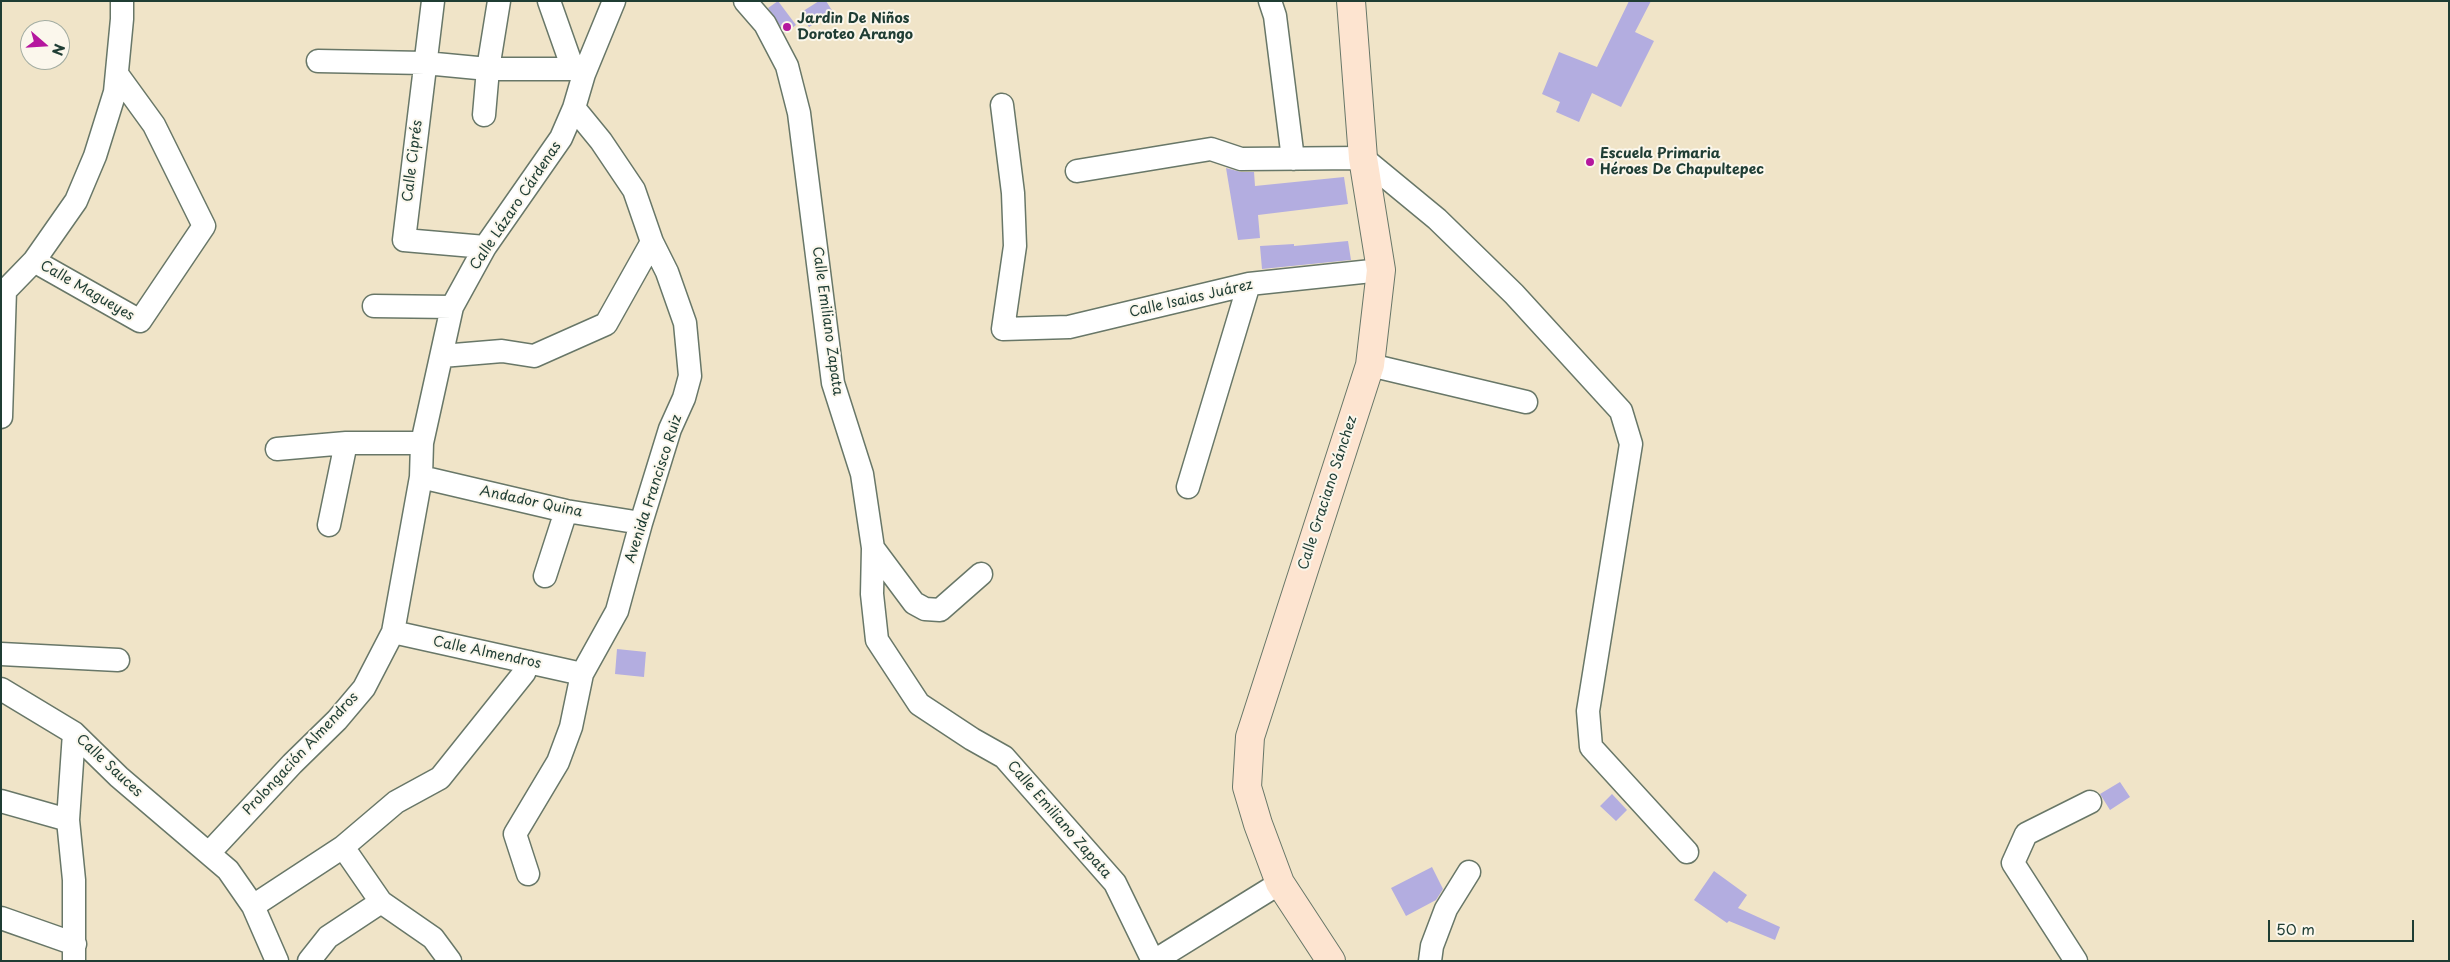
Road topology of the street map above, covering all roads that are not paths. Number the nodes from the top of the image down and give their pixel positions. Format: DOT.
graph roads {
  1 [pos="122,1"];
  2 [pos="433,1"];
  3 [pos="499,1"];
  4 [pos="549,1"];
  5 [pos="614,1"];
  6 [pos="745,1"];
  7 [pos="1270,1"];
  8 [pos="1351,1"];
  9 [pos="318,61"];
  10 [pos="425,63"];
  11 [pos="488,69"];
  12 [pos="579,71"];
  13 [pos="117,74"];
  14 [pos="1002,105"];
  15 [pos="574,108"];
  16 [pos="484,115"];
  17 [pos="1363,158"];
  18 [pos="1292,159"];
  19 [pos="1077,171"];
  20 [pos="652,242"];
  21 [pos="485,248"];
  22 [pos="34,261"];
  23 [pos="1381,270"];
  24 [pos="1249,284"];
  25 [pos="3,293"];
  26 [pos="374,306"];
  27 [pos="452,307"];
  28 [pos="442,356"];
  29 [pos="1370,365"];
  30 [pos="1526,402"];
  31 [pos="1,417"];
  32 [pos="346,443"];
  33 [pos="422,444"];
  34 [pos="277,449"];
  35 [pos="421,477"];
  36 [pos="1188,487"];
  37 [pos="566,511"];
  38 [pos="641,523"];
  39 [pos="329,524"];
  40 [pos="873,548"];
  41 [pos="981,574"];
  42 [pos="545,576"];
  43 [pos="393,632"];
  44 [pos="1,654"];
  45 [pos="118,660"];
  46 [pos="529,662"];
  47 [pos="582,674"];
  48 [pos="1,689"];
  49 [pos="74,733"];
  50 [pos="1,801"];
  51 [pos="2090,802"];
  52 [pos="68,820"];
  53 [pos="343,847"];
  54 [pos="1687,852"];
  55 [pos="209,853"];
  56 [pos="1469,872"];
  57 [pos="528,874"];
  58 [pos="1280,883"];
  59 [pos="381,902"];
  60 [pos="253,906"];
  61 [pos="1,918"];
  62 [pos="74,953"];
  63 [pos="277,961"];
  64 [pos="309,961"];
  65 [pos="450,961"];
  66 [pos="1154,961"];
  67 [pos="1332,961"];
  68 [pos="1430,961"];
  69 [pos="2076,961"];
  1 -- 13 [label="street"];
  2 -- 10 [label="street, Calle Ciprés"];
  3 -- 11 [label="street"];
  4 -- 12 [label="street"];
  5 -- 12 [label="street, Calle Lázaro Cárdenas"];
  6 -- 40 [label="street, Calle Emiliano Zapata"];
  7 -- 18 [label="street"];
  8 -- 17 [label="street, Calle Graciano Sánchez"];
  9 -- 10 [label="street"];
  10 -- 11 [label="street"];
  10 -- 21 [label="street, Calle Ciprés"];
  11 -- 12 [label="street"];
  11 -- 16 [label="street"];
  12 -- 15 [label="street, Calle Lázaro Cárdenas"];
  13 -- 22 [label="street"];
  13 -- 22 [label="street, Calle Magueyes"];
  14 -- 24 [label="street, Calle Isaias Juárez"];
  15 -- 20 [label="street, Avenida Francisco Ruiz"];
  15 -- 21 [label="street, Calle Lázaro Cárdenas"];
  17 -- 18 [label="street"];
  17 -- 23 [label="street, Calle Graciano Sánchez"];
  17 -- 54 [label="street"];
  18 -- 19 [label="street"];
  20 -- 28 [label="street"];
  20 -- 38 [label="street, Avenida Francisco Ruiz"];
  21 -- 27 [label="street, Calle Lázaro Cárdenas"];
  22 -- 25 [label="street"];
  23 -- 24 [label="street, Calle Isaias Juárez"];
  23 -- 29 [label="street, Calle Graciano Sánchez"];
  24 -- 36 [label="street"];
  25 -- 31 [label="street"];
  26 -- 27 [label="street"];
  27 -- 28 [label="street, Calle Lázaro Cárdenas"];
  28 -- 33 [label="street, Calle Lázaro Cárdenas"];
  29 -- 30 [label="street"];
  29 -- 58 [label="street, Calle Graciano Sánchez"];
  32 -- 33 [label="street"];
  32 -- 34 [label="street"];
  32 -- 39 [label="street"];
  33 -- 35 [label="street, Prolongación Almendros"];
  35 -- 37 [label="street, Andador Quina"];
  35 -- 43 [label="street, Prolongación Almendros"];
  37 -- 38 [label="street, Andador Quina"];
  37 -- 42 [label="street"];
  38 -- 47 [label="street, Avenida Francisco Ruiz"];
  40 -- 41 [label="street"];
  40 -- 66 [label="street, Calle Emiliano Zapata"];
  43 -- 46 [label="street, Calle Almendros"];
  43 -- 55 [label="street, Prolongación Almendros"];
  44 -- 45 [label="street"];
  46 -- 47 [label="street, Calle Almendros"];
  46 -- 53 [label="street"];
  47 -- 57 [label="street, Avenida Francisco Ruiz"];
  48 -- 49 [label="street, Calle Sauces"];
  49 -- 52 [label="street"];
  49 -- 55 [label="street, Calle Sauces"];
  50 -- 52 [label="street"];
  51 -- 69 [label="street"];
  52 -- 62 [label="street"];
  53 -- 59 [label="street"];
  53 -- 60 [label="street"];
  55 -- 60 [label="street, Calle Sauces"];
  56 -- 68 [label="street"];
  58 -- 66 [label="street"];
  58 -- 67 [label="street, Calle Graciano Sánchez"];
  59 -- 64 [label="street"];
  59 -- 65 [label="street"];
  60 -- 63 [label="street, Calle Sauces"];
  61 -- 62 [label="street"];
}
